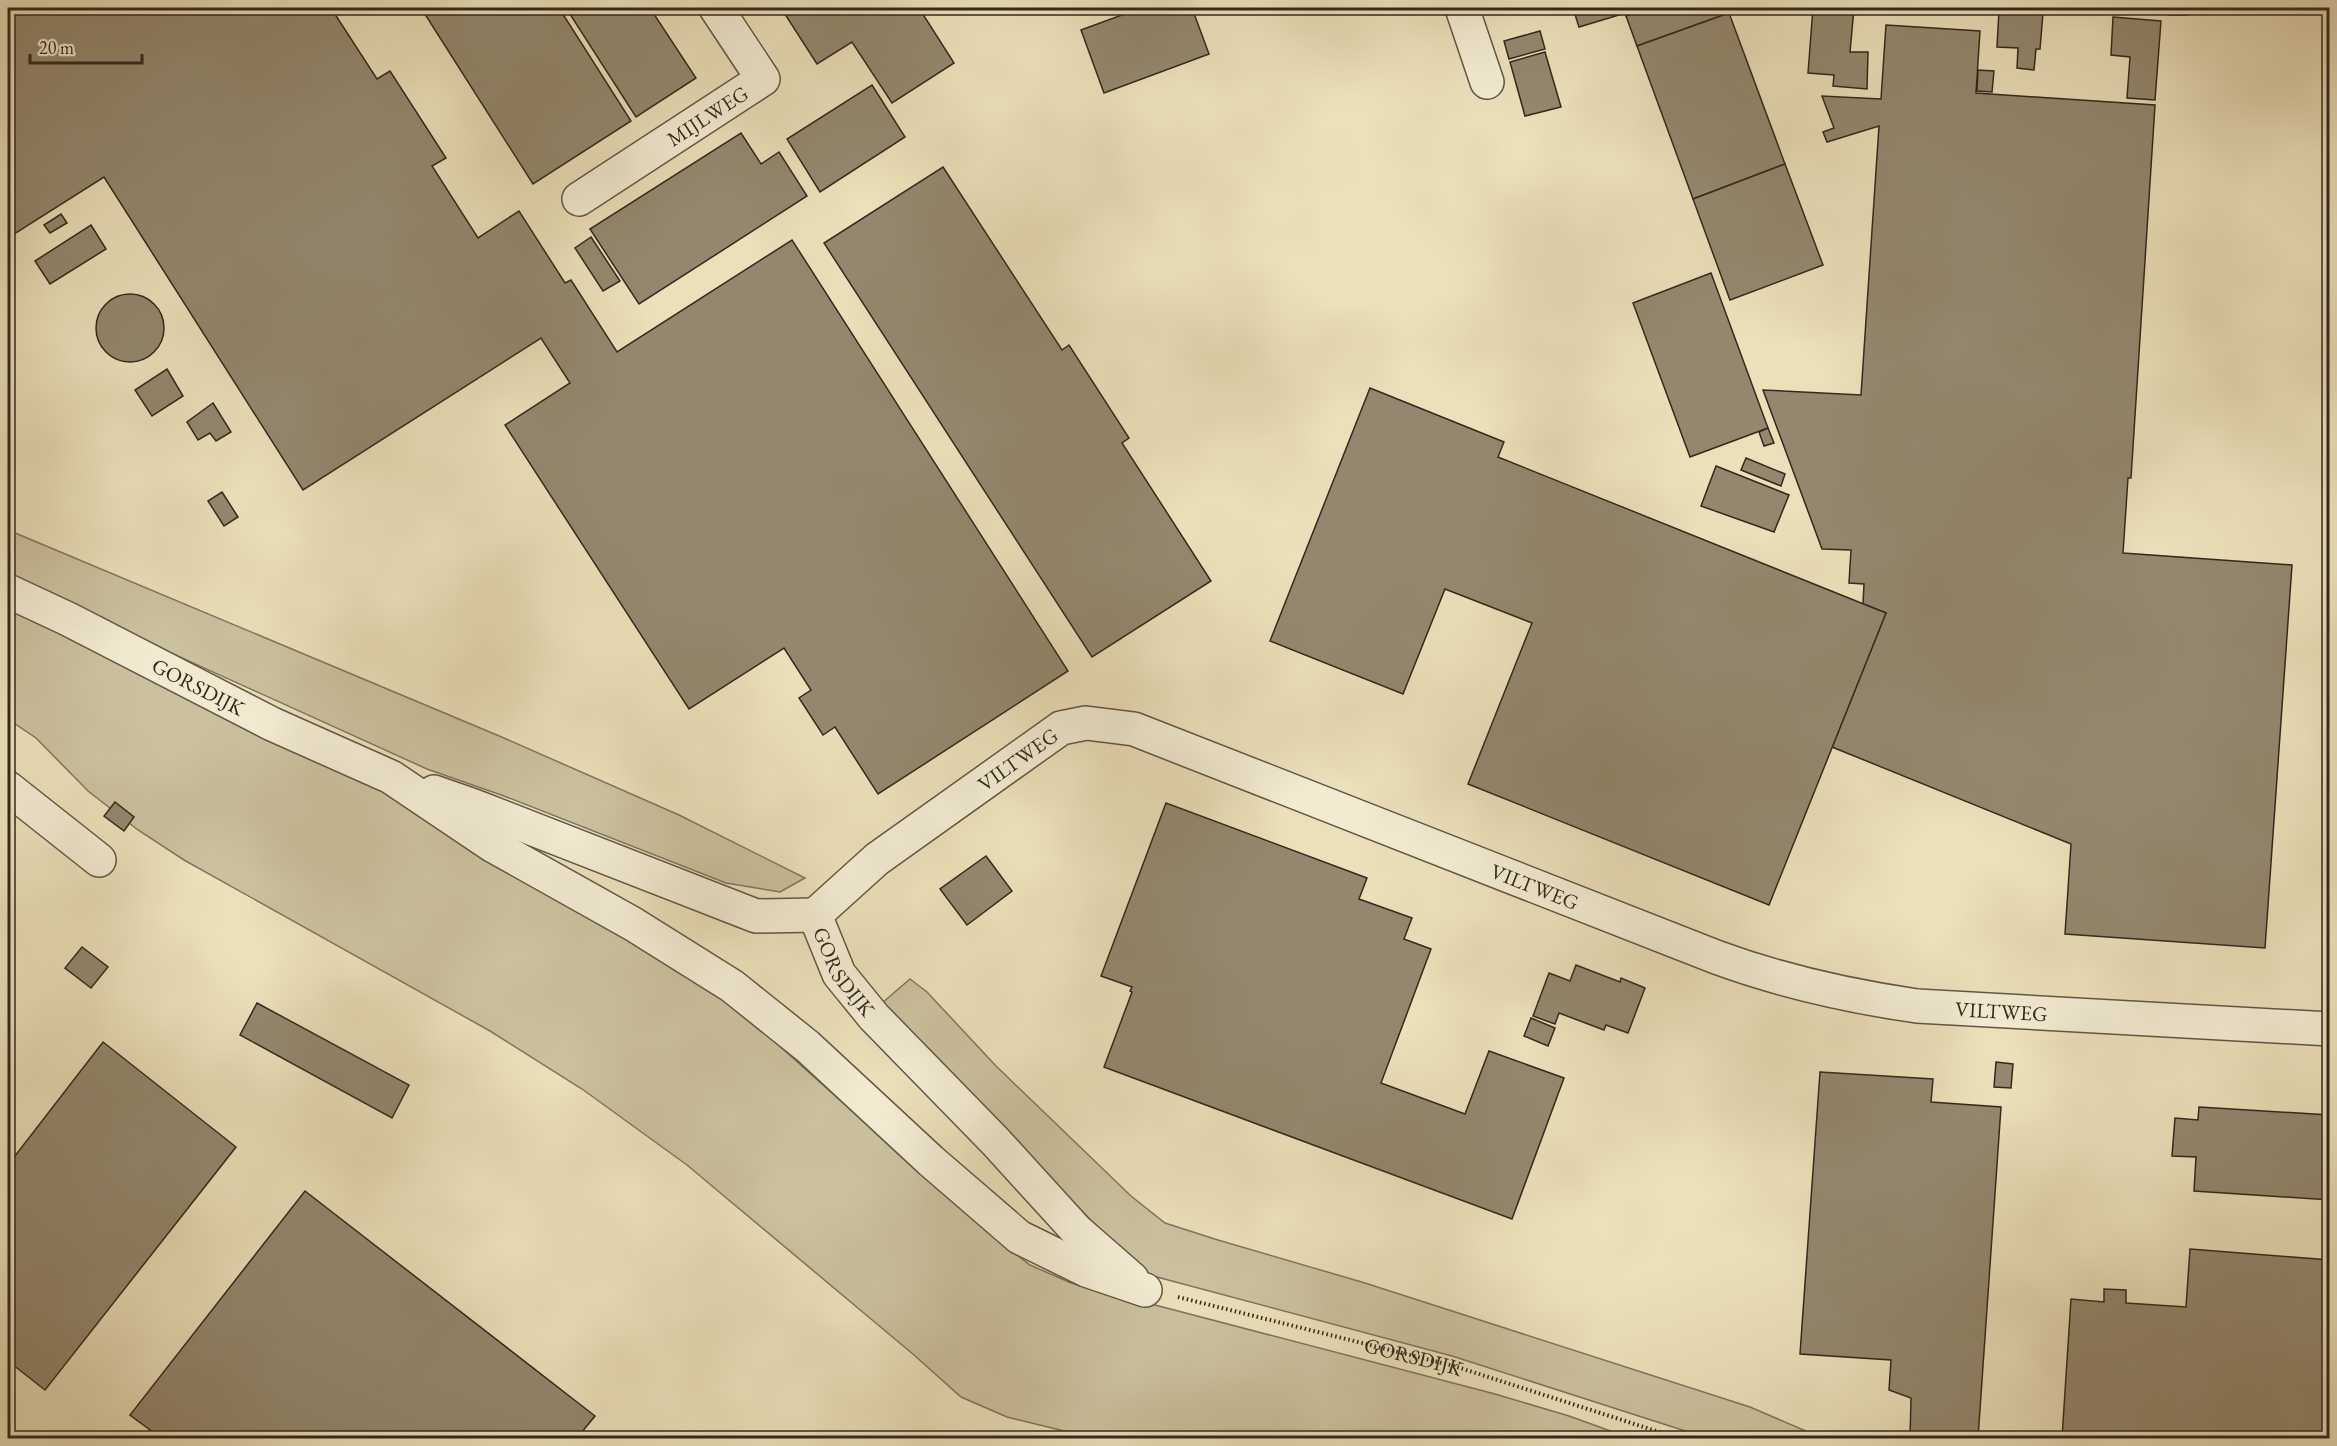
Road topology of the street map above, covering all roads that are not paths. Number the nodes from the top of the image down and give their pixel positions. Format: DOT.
graph roads {
  1 [pos="716,8"];
  2 [pos="1462,8"];
  3 [pos="1487,82"];
  4 [pos="579,200"];
  5 [pos="8,591"];
  6 [pos="391,777"];
  7 [pos="8,788"];
  8 [pos="99,860"];
  9 [pos="814,915"];
  10 [pos="2330,1029"];
  1 -- 4 [label="street, MIJLWEG"];
  2 -- 3 [label="street"];
  5 -- 6 [label="street, GORSDIJK"];
  6 -- 9 [label="street, GORSDIJK"];
  6 -- 9 [label="street, GORSDIJK"];
  7 -- 8 [label="street"];
  9 -- 10 [label="street, VILTWEG"];
}
